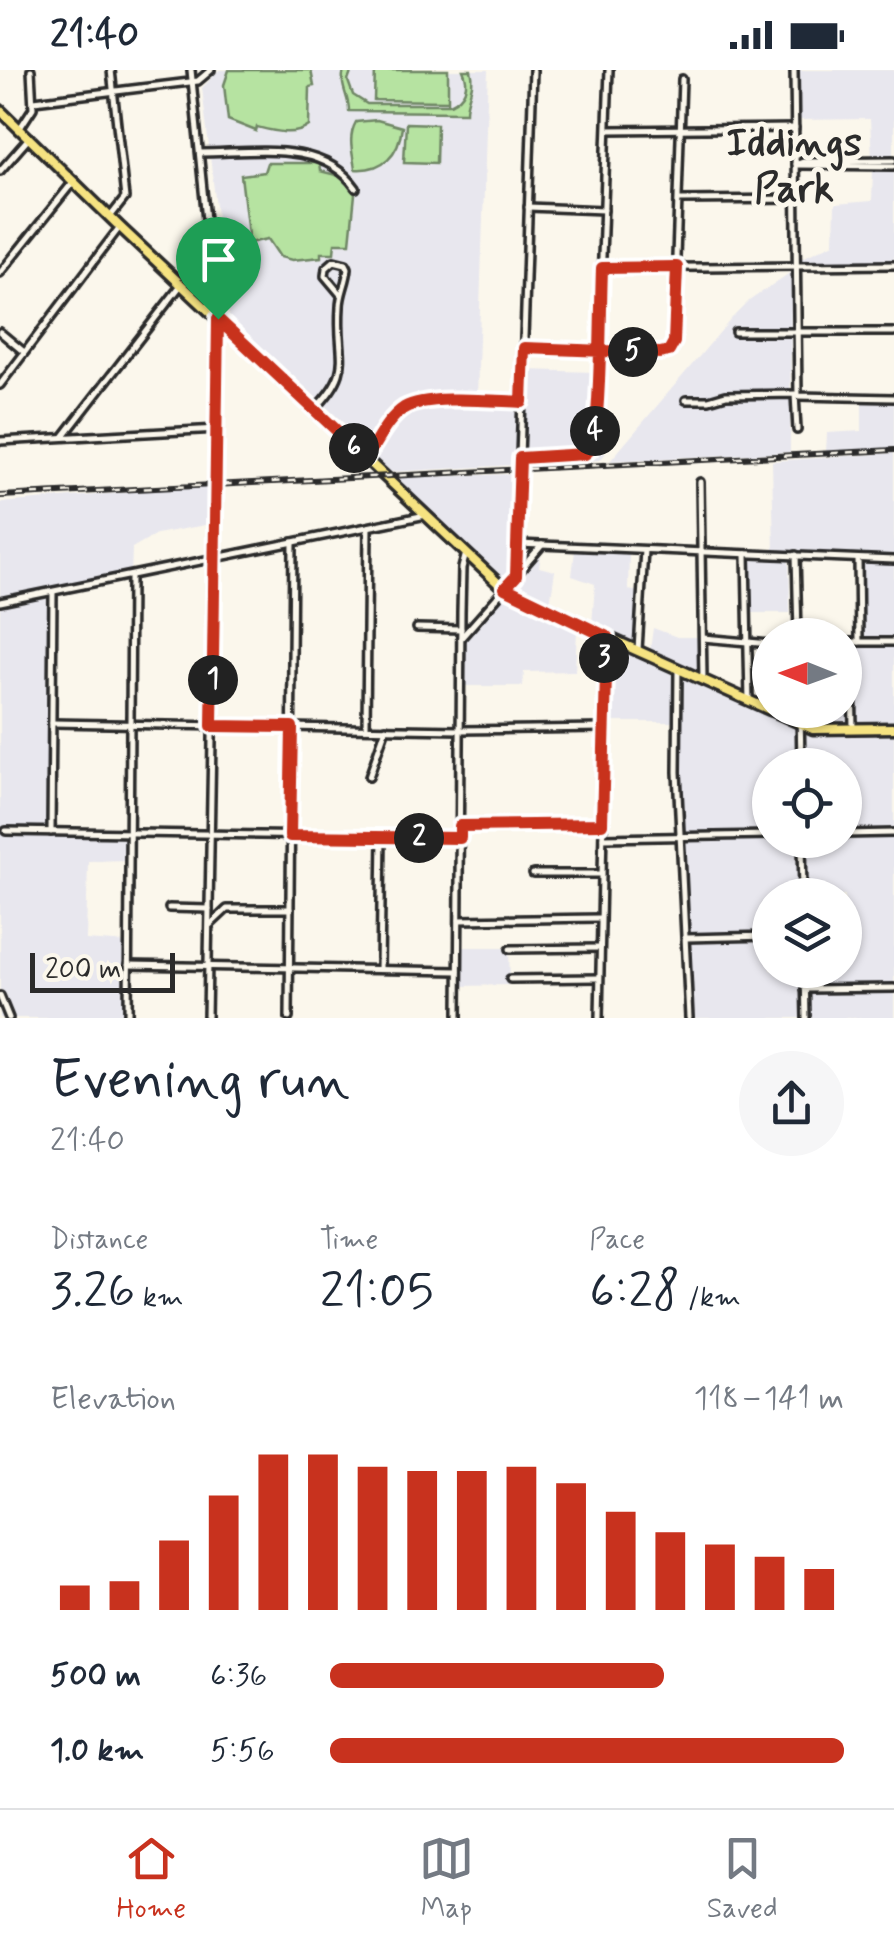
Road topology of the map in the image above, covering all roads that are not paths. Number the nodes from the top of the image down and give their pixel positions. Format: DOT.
graph roads {
  1 [pos="31,70"];
  2 [pos="111,70"];
  3 [pos="190,70"];
  4 [pos="211,70"];
  5 [pos="533,70"];
  6 [pos="609,70"];
  7 [pos="794,70"];
  8 [pos="682,79"];
  9 [pos="192,82"];
  10 [pos="113,91"];
  11 [pos="34,100"];
  12 [pos="0,110"];
  13 [pos="19,128"];
  14 [pos="795,128"];
  15 [pos="682,129"];
  16 [pos="607,130"];
  17 [pos="29,138"];
  18 [pos="200,153"];
  19 [pos="894,163"];
  20 [pos="795,164"];
  21 [pos="0,171"];
  22 [pos="73,182"];
  23 [pos="356,188"];
  24 [pos="795,199"];
  25 [pos="680,200"];
  26 [pos="528,207"];
  27 [pos="604,210"];
  28 [pos="110,217"];
  29 [pos="120,227"];
  30 [pos="894,265"];
  31 [pos="796,266"];
  32 [pos="677,267"];
  33 [pos="602,268"];
  34 [pos="0,273"];
  35 [pos="181,284"];
  36 [pos="341,295"];
  37 [pos="218,319"];
  38 [pos="0,332"];
  39 [pos="735,332"];
  40 [pos="797,332"];
  41 [pos="894,332"];
  42 [pos="241,341"];
  43 [pos="524,348"];
  44 [pos="219,350"];
  45 [pos="599,350"];
  46 [pos="24,352"];
  47 [pos="0,385"];
  48 [pos="798,396"];
  49 [pos="894,398"];
  50 [pos="686,400"];
  51 [pos="522,402"];
  52 [pos="314,410"];
  53 [pos="218,429"];
  54 [pos="797,430"];
  55 [pos="63,437"];
  56 [pos="0,441"];
  57 [pos="366,458"];
  58 [pos="520,458"];
  59 [pos="700,482"];
  60 [pos="426,515"];
  61 [pos="368,527"];
  62 [pos="293,542"];
  63 [pos="518,544"];
  64 [pos="542,545"];
  65 [pos="644,550"];
  66 [pos="700,552"];
  67 [pos="466,554"];
  68 [pos="746,554"];
  69 [pos="796,554"];
  70 [pos="216,558"];
  71 [pos="858,558"];
  72 [pos="894,560"];
  73 [pos="131,576"];
  74 [pos="516,576"];
  75 [pos="505,588"];
  76 [pos="53,592"];
  77 [pos="0,602"];
  78 [pos="798,618"];
  79 [pos="859,618"];
  80 [pos="417,628"];
  81 [pos="461,629"];
  82 [pos="607,637"];
  83 [pos="461,638"];
  84 [pos="703,638"];
  85 [pos="862,642"];
  86 [pos="894,642"];
  87 [pos="748,644"];
  88 [pos="752,644"];
  89 [pos="638,650"];
  90 [pos="678,669"];
  91 [pos="703,680"];
  92 [pos="750,701"];
  93 [pos="52,723"];
  94 [pos="130,724"];
  95 [pos="212,726"];
  96 [pos="292,727"];
  97 [pos="366,728"];
  98 [pos="386,728"];
  99 [pos="603,728"];
  100 [pos="811,728"];
  101 [pos="853,728"];
  102 [pos="862,728"];
  103 [pos="894,728"];
  104 [pos="460,730"];
  105 [pos="370,777"];
  106 [pos="602,824"];
  107 [pos="460,826"];
  108 [pos="6,831"];
  109 [pos="51,832"];
  110 [pos="129,833"];
  111 [pos="210,834"];
  112 [pos="862,834"];
  113 [pos="894,834"];
  114 [pos="752,835"];
  115 [pos="290,836"];
  116 [pos="680,836"];
  117 [pos="382,837"];
  118 [pos="460,838"];
  119 [pos="602,838"];
  120 [pos="533,874"];
  121 [pos="601,874"];
  122 [pos="169,908"];
  123 [pos="209,909"];
  124 [pos="290,909"];
  125 [pos="600,918"];
  126 [pos="459,920"];
  127 [pos="209,925"];
  128 [pos="752,936"];
  129 [pos="686,938"];
  130 [pos="600,948"];
  131 [pos="510,949"];
  132 [pos="128,965"];
  133 [pos="208,966"];
  134 [pos="289,968"];
  135 [pos="380,969"];
  136 [pos="458,971"];
  137 [pos="599,978"];
  138 [pos="510,980"];
  139 [pos="894,988"];
  140 [pos="805,989"];
  141 [pos="0,996"];
  142 [pos="9,1018"];
  143 [pos="128,1018"];
  144 [pos="208,1018"];
  145 [pos="289,1018"];
  146 [pos="458,1018"];
  147 [pos="598,1018"];
  148 [pos="689,1018"];
  149 [pos="806,1018"];
  1 -- 11 [label="street"];
  2 -- 10 [label="street"];
  3 -- 9 [label="street"];
  4 -- 9 [label="street"];
  5 -- 26 [label="street"];
  6 -- 16 [label="street"];
  7 -- 14 [label="street"];
  8 -- 15 [label="street"];
  9 -- 10 [label="street"];
  9 -- 18 [label="street"];
  10 -- 11 [label="street"];
  10 -- 28 [label="street"];
  11 -- 13 [label="street"];
  12 -- 13 [label="main road"];
  13 -- 17 [label="main road"];
  14 -- 15 [label="street"];
  14 -- 20 [label="street"];
  15 -- 16 [label="street"];
  15 -- 25 [label="street"];
  16 -- 27 [label="street"];
  17 -- 21 [label="street"];
  17 -- 22 [label="main road"];
  18 -- 23 [label="street"];
  18 -- 37 [label="street"];
  19 -- 20 [label="street"];
  20 -- 24 [label="street"];
  22 -- 28 [label="main road"];
  22 -- 34 [label="street"];
  24 -- 25 [label="street"];
  24 -- 31 [label="street"];
  25 -- 32 [label="street"];
  26 -- 27 [label="street"];
  26 -- 43 [label="street"];
  27 -- 33 [label="street"];
  28 -- 29 [label="main road"];
  29 -- 35 [label="main road"];
  29 -- 46 [label="street"];
  30 -- 31 [label="street"];
  31 -- 32 [label="street"];
  31 -- 40 [label="street"];
  32 -- 33 [label="street"];
  32 -- 45 [label="street"];
  33 -- 45 [label="street"];
  35 -- 37 [label="main road"];
  35 -- 55 [label="street"];
  36 -- 36 [label="street"];
  36 -- 52 [label="street"];
  37 -- 42 [label="main road"];
  37 -- 44 [label="street"];
  38 -- 46 [label="street"];
  39 -- 40 [label="street"];
  40 -- 41 [label="street"];
  40 -- 48 [label="street"];
  42 -- 44 [label="street"];
  42 -- 52 [label="main road"];
  43 -- 45 [label="street"];
  43 -- 51 [label="street"];
  44 -- 53 [label="street"];
  45 -- 58 [label="street"];
  46 -- 47 [label="street"];
  48 -- 49 [label="street"];
  48 -- 50 [label="street"];
  48 -- 54 [label="street"];
  51 -- 57 [label="street"];
  51 -- 58 [label="street"];
  52 -- 57 [label="main road"];
  53 -- 55 [label="street"];
  53 -- 70 [label="street"];
  55 -- 56 [label="street"];
  57 -- 60 [label="main road"];
  58 -- 63 [label="street"];
  59 -- 66 [label="street"];
  60 -- 61 [label="street"];
  60 -- 67 [label="main road"];
  61 -- 62 [label="street"];
  61 -- 97 [label="street"];
  62 -- 70 [label="street"];
  62 -- 96 [label="street"];
  63 -- 64 [label="street"];
  63 -- 74 [label="street"];
  64 -- 65 [label="street"];
  64 -- 74 [label="street"];
  65 -- 66 [label="street"];
  65 -- 89 [label="street"];
  66 -- 68 [label="street"];
  66 -- 84 [label="street"];
  67 -- 75 [label="main road"];
  67 -- 81 [label="street"];
  68 -- 69 [label="street"];
  68 -- 87 [label="street"];
  69 -- 71 [label="street"];
  69 -- 78 [label="street"];
  70 -- 73 [label="street"];
  70 -- 95 [label="street"];
  71 -- 72 [label="street"];
  71 -- 79 [label="street"];
  73 -- 76 [label="street"];
  73 -- 94 [label="street"];
  74 -- 75 [label="street"];
  75 -- 82 [label="main road"];
  75 -- 83 [label="street"];
  76 -- 77 [label="street"];
  76 -- 93 [label="street"];
  80 -- 81 [label="street"];
  81 -- 83 [label="street"];
  82 -- 89 [label="main road"];
  82 -- 99 [label="street"];
  83 -- 104 [label="street"];
  84 -- 87 [label="street"];
  84 -- 91 [label="street"];
  85 -- 86 [label="street"];
  87 -- 88 [label="street"];
  87 -- 92 [label="street"];
  89 -- 90 [label="main road"];
  90 -- 91 [label="main road"];
  90 -- 116 [label="street"];
  91 -- 92 [label="main road"];
  93 -- 94 [label="street"];
  93 -- 109 [label="street"];
  94 -- 95 [label="street"];
  94 -- 110 [label="street"];
  95 -- 96 [label="street"];
  95 -- 111 [label="street"];
  96 -- 97 [label="street"];
  96 -- 115 [label="street"];
  97 -- 98 [label="street"];
  98 -- 104 [label="street"];
  98 -- 105 [label="street"];
  99 -- 104 [label="street"];
  99 -- 106 [label="street"];
  100 -- 101 [label="main road"];
  102 -- 103 [label="main road"];
  104 -- 107 [label="street"];
  106 -- 107 [label="street"];
  106 -- 119 [label="street"];
  107 -- 118 [label="street"];
  108 -- 109 [label="street"];
  109 -- 110 [label="street"];
  110 -- 111 [label="street"];
  110 -- 132 [label="street"];
  111 -- 115 [label="street"];
  111 -- 123 [label="street"];
  112 -- 113 [label="street"];
  114 -- 116 [label="street"];
  115 -- 117 [label="street"];
  115 -- 124 [label="street"];
  116 -- 119 [label="street"];
  116 -- 129 [label="street"];
  117 -- 118 [label="street"];
  117 -- 135 [label="street"];
  118 -- 126 [label="street"];
  119 -- 121 [label="street"];
  120 -- 121 [label="street"];
  121 -- 125 [label="street"];
  122 -- 123 [label="street"];
  123 -- 127 [label="street"];
  124 -- 127 [label="street"];
  124 -- 134 [label="street"];
  125 -- 126 [label="street"];
  125 -- 130 [label="street"];
  126 -- 136 [label="street"];
  127 -- 133 [label="street"];
  128 -- 129 [label="street"];
  129 -- 148 [label="street"];
  130 -- 131 [label="street"];
  130 -- 137 [label="street"];
  132 -- 133 [label="street"];
  132 -- 143 [label="street"];
  133 -- 134 [label="street"];
  133 -- 144 [label="street"];
  134 -- 135 [label="street"];
  134 -- 145 [label="street"];
  135 -- 136 [label="street"];
  136 -- 146 [label="street"];
  137 -- 138 [label="street"];
  137 -- 147 [label="street"];
  139 -- 140 [label="street"];
  140 -- 149 [label="street"];
  141 -- 142 [label="street"];
}
